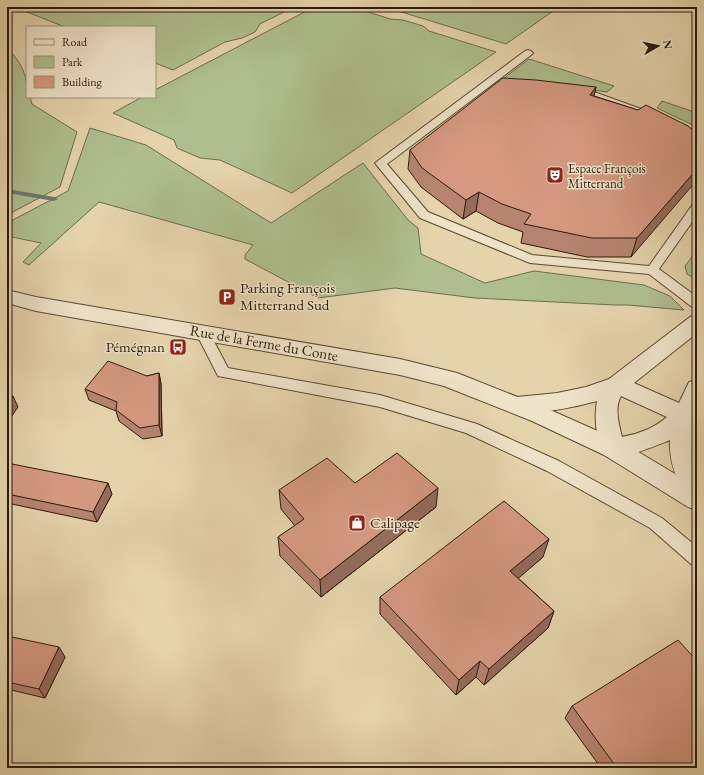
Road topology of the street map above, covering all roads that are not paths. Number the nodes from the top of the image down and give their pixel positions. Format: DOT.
graph roads {
  1 [pos="528,53"];
  2 [pos="500,88"];
  3 [pos="478,89"];
  4 [pos="568,91"];
  5 [pos="660,120"];
  6 [pos="697,207"];
  7 [pos="652,270"];
  8 [pos="7,296"];
  9 [pos="697,304"];
  10 [pos="697,322"];
  11 [pos="203,332"];
  12 [pos="617,385"];
  13 [pos="697,388"];
  14 [pos="517,405"];
  15 [pos="691,418"];
  16 [pos="612,448"];
  17 [pos="697,492"];
  18 [pos="697,500"];
  19 [pos="697,558"];
  1 -- 3 [label="lane"];
  2 -- 3 [label="lane"];
  3 -- 7 [label="lane"];
  4 -- 5 [label="lane"];
  6 -- 7 [label="lane"];
  7 -- 9 [label="lane"];
  8 -- 11 [label="street, Rue de la Ferme du Conte"];
  10 -- 12 [label="street, Rue de la Ferme du Conte"];
  11 -- 14 [label="street, Rue de la Ferme du Conte"];
  11 -- 19 [label="lane"];
  12 -- 14 [label="street, Rue de la Ferme du Conte"];
  12 -- 15 [label="street"];
  12 -- 16 [label="street, Rue de la Ferme du Conte"];
  13 -- 15 [label="street"];
  14 -- 16 [label="street, Rue de la Ferme du Conte"];
  15 -- 16 [label="street"];
  15 -- 17 [label="street"];
  16 -- 18 [label="street"];
}
